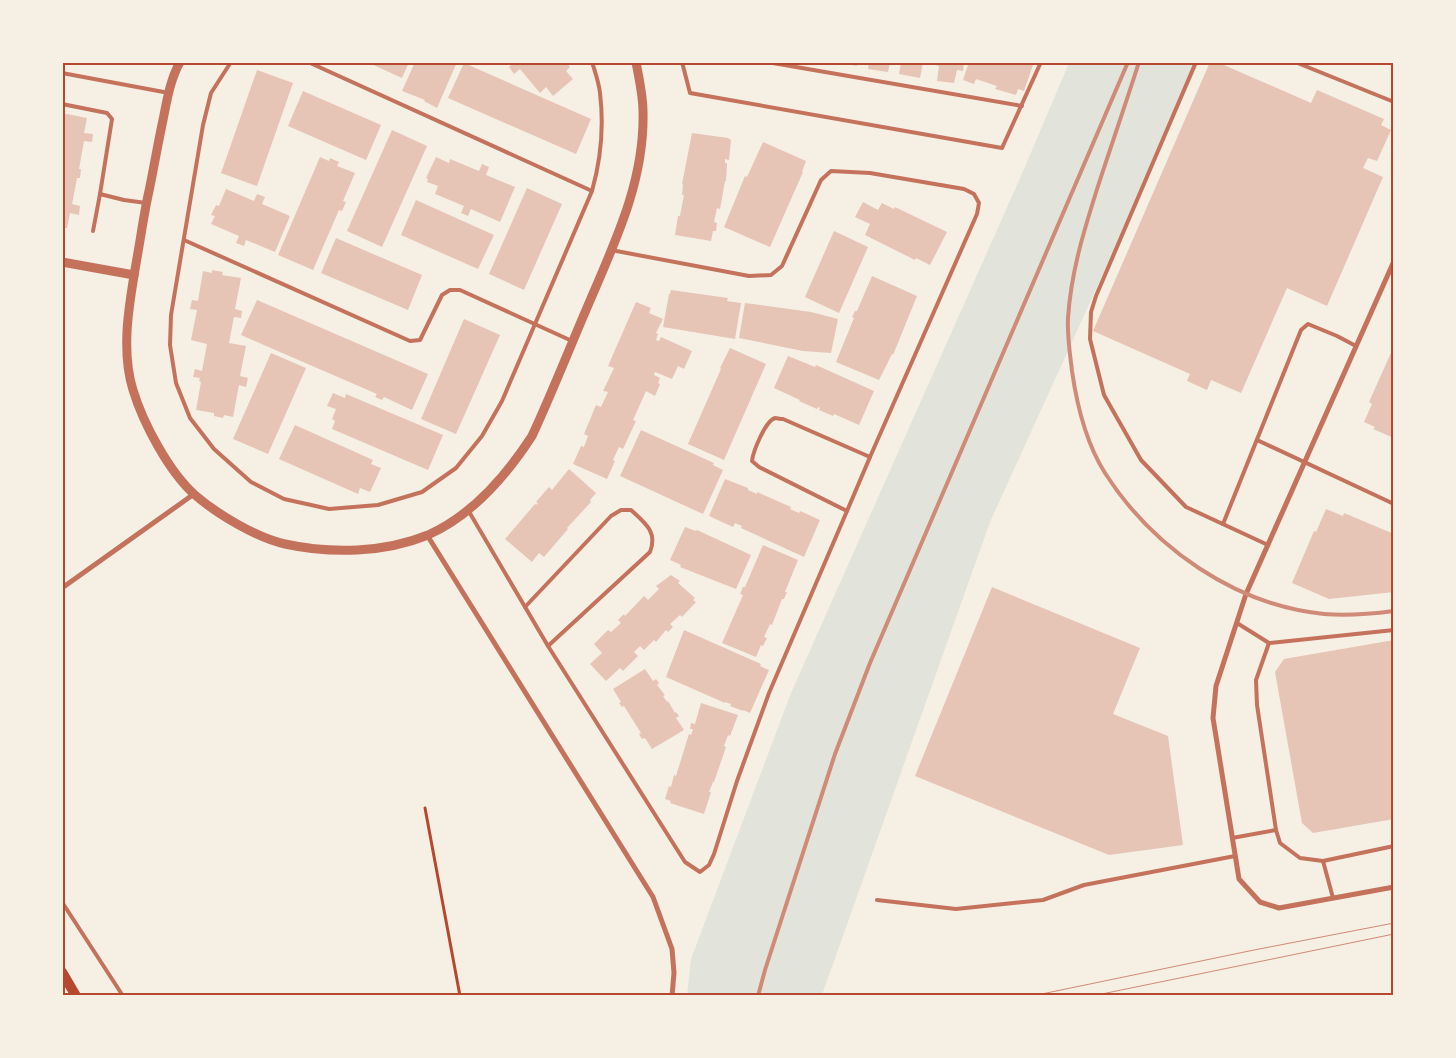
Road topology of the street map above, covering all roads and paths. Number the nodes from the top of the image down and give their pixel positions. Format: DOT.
graph roads {
  1 [pos="180,62"];
  2 [pos="231,62"];
  3 [pos="308,62"];
  4 [pos="592,62"];
  5 [pos="636,62"];
  6 [pos="682,62"];
  7 [pos="767,62"];
  8 [pos="1041,62"];
  9 [pos="1196,62"];
  10 [pos="1295,62"];
  11 [pos="62,73"];
  12 [pos="169,93"];
  13 [pos="1394,102"];
  14 [pos="62,104"];
  15 [pos="1022,106"];
  16 [pos="592,190"];
  17 [pos="100,194"];
  18 [pos="146,202"];
  19 [pos="93,231"];
  20 [pos="184,240"];
  21 [pos="611,250"];
  22 [pos="1394,261"];
  23 [pos="62,262"];
  24 [pos="134,275"];
  25 [pos="535,324"];
  26 [pos="573,341"];
  27 [pos="1356,346"];
  28 [pos="1256,440"];
  29 [pos="870,457"];
  30 [pos="1305,461"];
  31 [pos="194,494"];
  32 [pos="1394,504"];
  33 [pos="468,510"];
  34 [pos="847,511"];
  35 [pos="1223,524"];
  36 [pos="427,535"];
  37 [pos="1268,545"];
  38 [pos="62,588"];
  39 [pos="525,607"];
  40 [pos="1237,623"];
  41 [pos="1394,630"];
  42 [pos="1269,643"];
  43 [pos="548,646"];
  44 [pos="425,808"];
  45 [pos="1276,830"];
  46 [pos="1232,838"];
  47 [pos="1394,846"];
  48 [pos="1235,856"];
  49 [pos="1324,861"];
  50 [pos="1394,888"];
  51 [pos="1333,898"];
  52 [pos="877,900"];
  53 [pos="62,902"];
  54 [pos="62,972"];
  55 [pos="76,996"];
  56 [pos="123,996"];
  57 [pos="460,996"];
  58 [pos="672,996"];
  1 -- 12 [label="street"];
  2 -- 20 [label="lane"];
  3 -- 16 [label="lane"];
  4 -- 16 [label="lane"];
  5 -- 21 [label="street"];
  6 -- 15 [label="lane"];
  7 -- 15 [label="lane"];
  8 -- 15 [label="lane"];
  9 -- 35 [label="lane"];
  10 -- 13 [label="lane"];
  11 -- 12 [label="lane"];
  12 -- 18 [label="street"];
  14 -- 17 [label="lane"];
  16 -- 25 [label="lane"];
  17 -- 18 [label="lane"];
  17 -- 19 [label="lane"];
  18 -- 24 [label="street"];
  20 -- 25 [label="lane"];
  20 -- 25 [label="lane"];
  21 -- 26 [label="street"];
  21 -- 29 [label="lane"];
  22 -- 27 [label="street"];
  23 -- 24 [label="street"];
  24 -- 31 [label="street"];
  25 -- 26 [label="lane"];
  26 -- 33 [label="street"];
  27 -- 28 [label="lane"];
  27 -- 30 [label="street"];
  28 -- 30 [label="lane"];
  28 -- 35 [label="lane"];
  29 -- 34 [label="lane"];
  29 -- 34 [label="lane"];
  30 -- 32 [label="lane"];
  30 -- 37 [label="street"];
  31 -- 36 [label="street"];
  31 -- 38 [label="street"];
  33 -- 36 [label="street"];
  33 -- 39 [label="lane"];
  34 -- 43 [label="lane"];
  35 -- 37 [label="lane"];
  36 -- 58 [label="street"];
  37 -- 40 [label="street"];
  39 -- 43 [label="lane"];
  39 -- 43 [label="lane"];
  40 -- 42 [label="lane"];
  40 -- 46 [label="street"];
  41 -- 42 [label="lane"];
  42 -- 45 [label="lane"];
  44 -- 57 [label="path"];
  45 -- 46 [label="lane"];
  45 -- 49 [label="lane"];
  46 -- 48 [label="street"];
  47 -- 49 [label="lane"];
  48 -- 51 [label="street"];
  48 -- 52 [label="lane"];
  49 -- 51 [label="lane"];
  50 -- 51 [label="street"];
  53 -- 56 [label="lane"];
  54 -- 55 [label="main road"];
}
